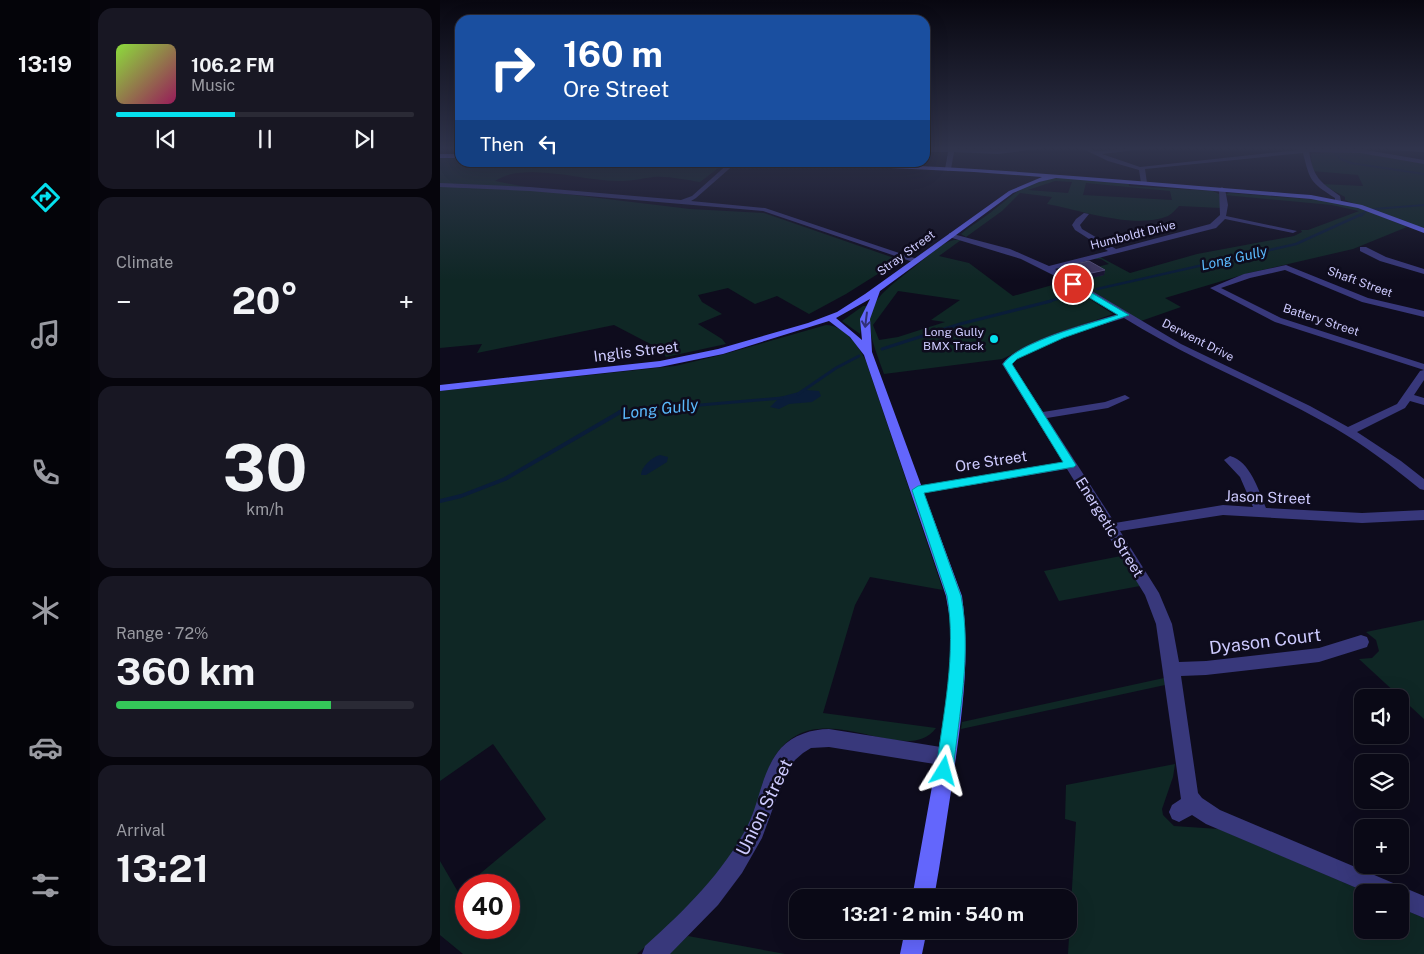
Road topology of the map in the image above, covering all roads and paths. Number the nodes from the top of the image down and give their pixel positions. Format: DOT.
graph roads {
  1 [pos="559,192"];
  2 [pos="700,192"];
  3 [pos="1005,192"];
  4 [pos="1015,192"];
  5 [pos="1222,192"];
  6 [pos="1238,192"];
  7 [pos="1331,192"];
  8 [pos="1338,201"];
  9 [pos="680,203"];
  10 [pos="995,203"];
  11 [pos="1086,214"];
  12 [pos="1224,217"];
  13 [pos="1293,230"];
  14 [pos="1424,231"];
  15 [pos="952,235"];
  16 [pos="1363,250"];
  17 [pos="1114,251"];
  18 [pos="916,260"];
  19 [pos="1288,268"];
  20 [pos="1046,269"];
  21 [pos="1424,272"];
  22 [pos="879,289"];
  23 [pos="1424,314"];
  24 [pos="1125,315"];
  25 [pos="830,318"];
  26 [pos="869,354"];
  27 [pos="1424,367"];
  28 [pos="1424,373"];
  29 [pos="440,388"];
  30 [pos="1409,397"];
  31 [pos="1125,398"];
  32 [pos="1424,402"];
  33 [pos="1040,416"];
  34 [pos="1349,431"];
  35 [pos="1230,460"];
  36 [pos="1070,465"];
  37 [pos="1424,486"];
  38 [pos="918,490"];
  39 [pos="1261,511"];
  40 [pos="1424,515"];
  41 [pos="1111,528"];
  42 [pos="1361,642"];
  43 [pos="1172,668"];
  44 [pos="946,757"];
  45 [pos="1371,884"];
  46 [pos="924,889"];
  47 [pos="1409,901"];
  48 [pos="1424,907"];
  49 [pos="914,939"];
  50 [pos="653,954"];
  51 [pos="911,954"];
  1 -- 9 [label="street"];
  2 -- 9 [label="street"];
  3 -- 10 [label="main road, Stray Street"];
  4 -- 10 [label="main road, Stray Street"];
  5 -- 12 [label="street"];
  6 -- 8 [label="main road"];
  7 -- 8 [label="street"];
  8 -- 14 [label="main road"];
  9 -- 18 [label="street"];
  10 -- 15 [label="main road, Stray Street"];
  11 -- 17 [label="street"];
  12 -- 13 [label="street"];
  12 -- 17 [label="street, Humboldt Drive"];
  15 -- 18 [label="main road, Stray Street"];
  15 -- 20 [label="street, Derwent Drive"];
  16 -- 21 [label="street"];
  17 -- 20 [label="street, Humboldt Drive"];
  18 -- 22 [label="main road, Stray Street"];
  19 -- 23 [label="street, Shaft Street"];
  19 -- 27 [label="street, Battery Street"];
  20 -- 24 [label="street, Derwent Drive"];
  22 -- 25 [label="main road, Stray Street"];
  22 -- 26 [label="main road, one-way"];
  24 -- 33 [label="street, Energetic Street"];
  24 -- 34 [label="street, Derwent Drive"];
  25 -- 26 [label="main road"];
  25 -- 29 [label="main road, Inglis Street"];
  26 -- 38 [label="main road"];
  28 -- 30 [label="street"];
  30 -- 32 [label="street"];
  30 -- 34 [label="street"];
  31 -- 33 [label="street"];
  33 -- 36 [label="street, Energetic Street"];
  34 -- 37 [label="street, Derwent Drive"];
  35 -- 39 [label="street"];
  36 -- 38 [label="street, Ore Street"];
  36 -- 41 [label="street, Energetic Street"];
  38 -- 44 [label="main road"];
  39 -- 40 [label="street, Jason Street"];
  39 -- 41 [label="street, Jason Street"];
  41 -- 43 [label="street, Energetic Street"];
  42 -- 43 [label="street, Dyason Court"];
  43 -- 45 [label="street, Energetic Street"];
  44 -- 46 [label="main road"];
  44 -- 50 [label="street, Union Street"];
  47 -- 48 [label="street"];
  49 -- 51 [label="main road"];
}
